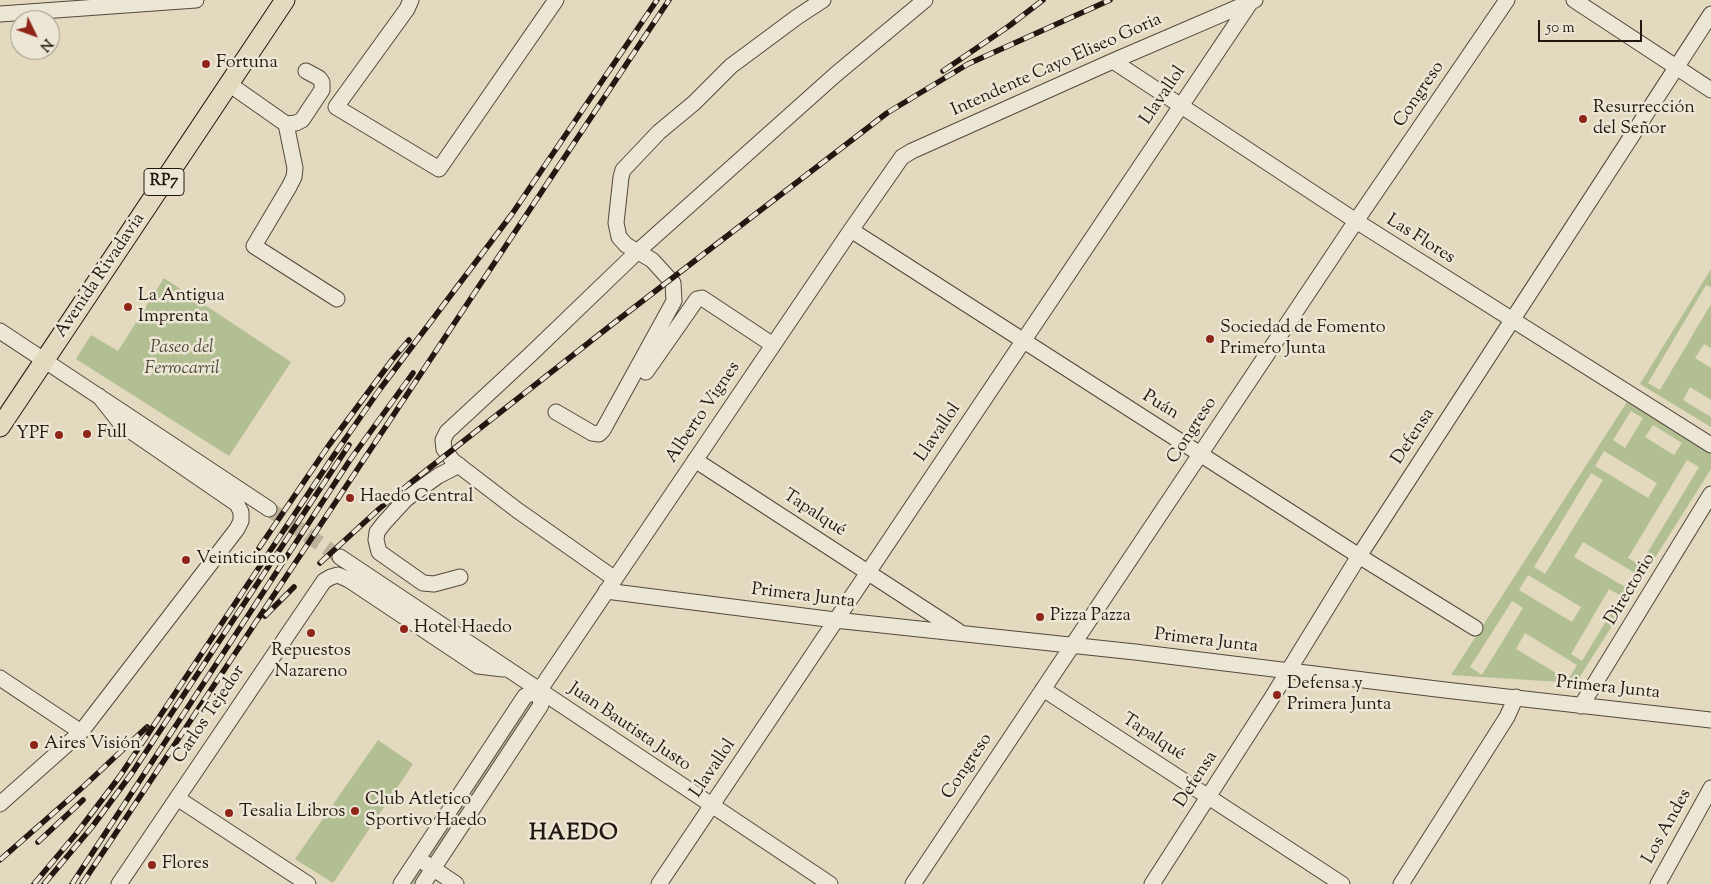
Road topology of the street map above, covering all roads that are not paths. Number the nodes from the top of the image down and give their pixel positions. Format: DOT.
graph roads {
  1 [pos="196,0"];
  2 [pos="411,0"];
  3 [pos="556,0"];
  4 [pos="823,0"];
  5 [pos="925,0"];
  6 [pos="1507,0"];
  7 [pos="1574,0"];
  8 [pos="280,1"];
  9 [pos="1253,1"];
  10 [pos="0,14"];
  11 [pos="1711,14"];
  12 [pos="1112,61"];
  13 [pos="1676,67"];
  14 [pos="306,71"];
  15 [pos="229,84"];
  16 [pos="1711,90"];
  17 [pos="1180,106"];
  18 [pos="286,124"];
  19 [pos="902,157"];
  20 [pos="1356,221"];
  21 [pos="851,230"];
  22 [pos="637,252"];
  23 [pos="337,299"];
  24 [pos="1512,321"];
  25 [pos="0,331"];
  26 [pos="1024,342"];
  27 [pos="773,345"];
  28 [pos="45,361"];
  29 [pos="646,372"];
  30 [pos="99,396"];
  31 [pos="556,412"];
  32 [pos="0,427"];
  33 [pos="1711,445"];
  34 [pos="1201,454"];
  35 [pos="695,460"];
  36 [pos="459,465"];
  37 [pos="1711,494"];
  38 [pos="269,510"];
  39 [pos="1359,556"];
  40 [pos="340,558"];
  41 [pos="868,572"];
  42 [pos="338,575"];
  43 [pos="460,577"];
  44 [pos="610,585"];
  45 [pos="835,620"];
  46 [pos="1475,628"];
  47 [pos="962,633"];
  48 [pos="1072,645"];
  49 [pos="506,670"];
  50 [pos="1288,671"];
  51 [pos="0,678"];
  52 [pos="1043,689"];
  53 [pos="539,691"];
  54 [pos="1516,698"];
  55 [pos="1581,706"];
  56 [pos="1711,720"];
  57 [pos="81,732"];
  58 [pos="1711,790"];
  59 [pos="1209,796"];
  60 [pos="177,798"];
  61 [pos="0,804"];
  62 [pos="712,806"];
  63 [pos="418,858"];
  64 [pos="434,869"];
  65 [pos="119,884"];
  66 [pos="308,884"];
  67 [pos="401,884"];
  68 [pos="424,884"];
  69 [pos="456,884"];
  70 [pos="659,884"];
  71 [pos="830,884"];
  72 [pos="913,884"];
  73 [pos="1152,884"];
  74 [pos="1342,884"];
  75 [pos="1401,884"];
  76 [pos="1658,884"];
  1 -- 10 [label="street"];
  2 -- 3 [label="street"];
  4 -- 22 [label="street"];
  5 -- 22 [label="street"];
  6 -- 20 [label="street, Congreso"];
  7 -- 13 [label="street"];
  8 -- 15 [label="main road, Avenida Rivadavia / RP7"];
  9 -- 12 [label="street, Intendente Cayo Eliseo Goria"];
  9 -- 17 [label="street, Llavallol"];
  11 -- 13 [label="street, Defensa"];
  12 -- 17 [label="street, Las Flores"];
  12 -- 19 [label="street, Intendente Cayo Eliseo Goria"];
  13 -- 16 [label="street"];
  13 -- 24 [label="street, Defensa"];
  14 -- 18 [label="street"];
  15 -- 18 [label="street"];
  15 -- 28 [label="main road, Avenida Rivadavia / RP7"];
  17 -- 20 [label="street, Las Flores"];
  17 -- 26 [label="street, Llavallol"];
  18 -- 23 [label="street"];
  19 -- 21 [label="street, Alberto Vignes"];
  20 -- 24 [label="street, Las Flores"];
  20 -- 34 [label="street, Congreso"];
  21 -- 26 [label="street, Puán"];
  21 -- 27 [label="street, Alberto Vignes"];
  22 -- 31 [label="street"];
  22 -- 36 [label="street"];
  24 -- 33 [label="street, Las Flores"];
  24 -- 39 [label="street, Defensa"];
  25 -- 28 [label="street"];
  26 -- 34 [label="street, Puán"];
  26 -- 41 [label="street, Llavallol"];
  27 -- 29 [label="street"];
  27 -- 35 [label="street, Alberto Vignes"];
  28 -- 30 [label="street"];
  28 -- 32 [label="main road, Avenida Rivadavia / RP7"];
  30 -- 38 [label="street"];
  30 -- 57 [label="street"];
  34 -- 39 [label="street, Puán"];
  34 -- 48 [label="street, Congreso"];
  35 -- 41 [label="street, Tapalqué"];
  35 -- 44 [label="street, Alberto Vignes"];
  36 -- 43 [label="street"];
  36 -- 44 [label="street"];
  37 -- 55 [label="street, Directorio"];
  39 -- 46 [label="street, Puán"];
  39 -- 50 [label="street, Defensa"];
  40 -- 49 [label="street, Juan Bautista Justo"];
  41 -- 45 [label="street, Llavallol"];
  41 -- 47 [label="street, Tapalqué"];
  42 -- 49 [label="street, Juan Bautista Justo"];
  42 -- 60 [label="street, Carlos Tejedor"];
  44 -- 45 [label="street, Primera Junta"];
  44 -- 53 [label="street, Alberto Vignes"];
  45 -- 47 [label="street, Primera Junta"];
  45 -- 62 [label="street, Llavallol"];
  47 -- 48 [label="street, Primera Junta"];
  48 -- 50 [label="street, Primera Junta"];
  48 -- 52 [label="street, Congreso"];
  49 -- 53 [label="street, Juan Bautista Justo"];
  50 -- 54 [label="street, Primera Junta"];
  50 -- 59 [label="street, Defensa"];
  51 -- 57 [label="street"];
  52 -- 59 [label="street, Tapalqué"];
  52 -- 72 [label="street, Congreso"];
  53 -- 62 [label="street, Juan Bautista Justo"];
  53 -- 63 [label="street, Alberto Vignes"];
  53 -- 64 [label="street, Alberto Vignes"];
  54 -- 55 [label="street, Primera Junta"];
  54 -- 75 [label="street"];
  55 -- 56 [label="street, Primera Junta"];
  57 -- 61 [label="street"];
  58 -- 76 [label="street, Los Andes"];
  59 -- 73 [label="street, Defensa"];
  59 -- 74 [label="street, Tapalqué"];
  60 -- 65 [label="street, Carlos Tejedor"];
  60 -- 66 [label="street"];
  62 -- 70 [label="street, Llavallol"];
  62 -- 71 [label="street, Juan Bautista Justo"];
  63 -- 64 [label="street"];
  63 -- 67 [label="street, Alberto Vignes"];
  64 -- 68 [label="street, Alberto Vignes"];
  64 -- 69 [label="street"];
}
